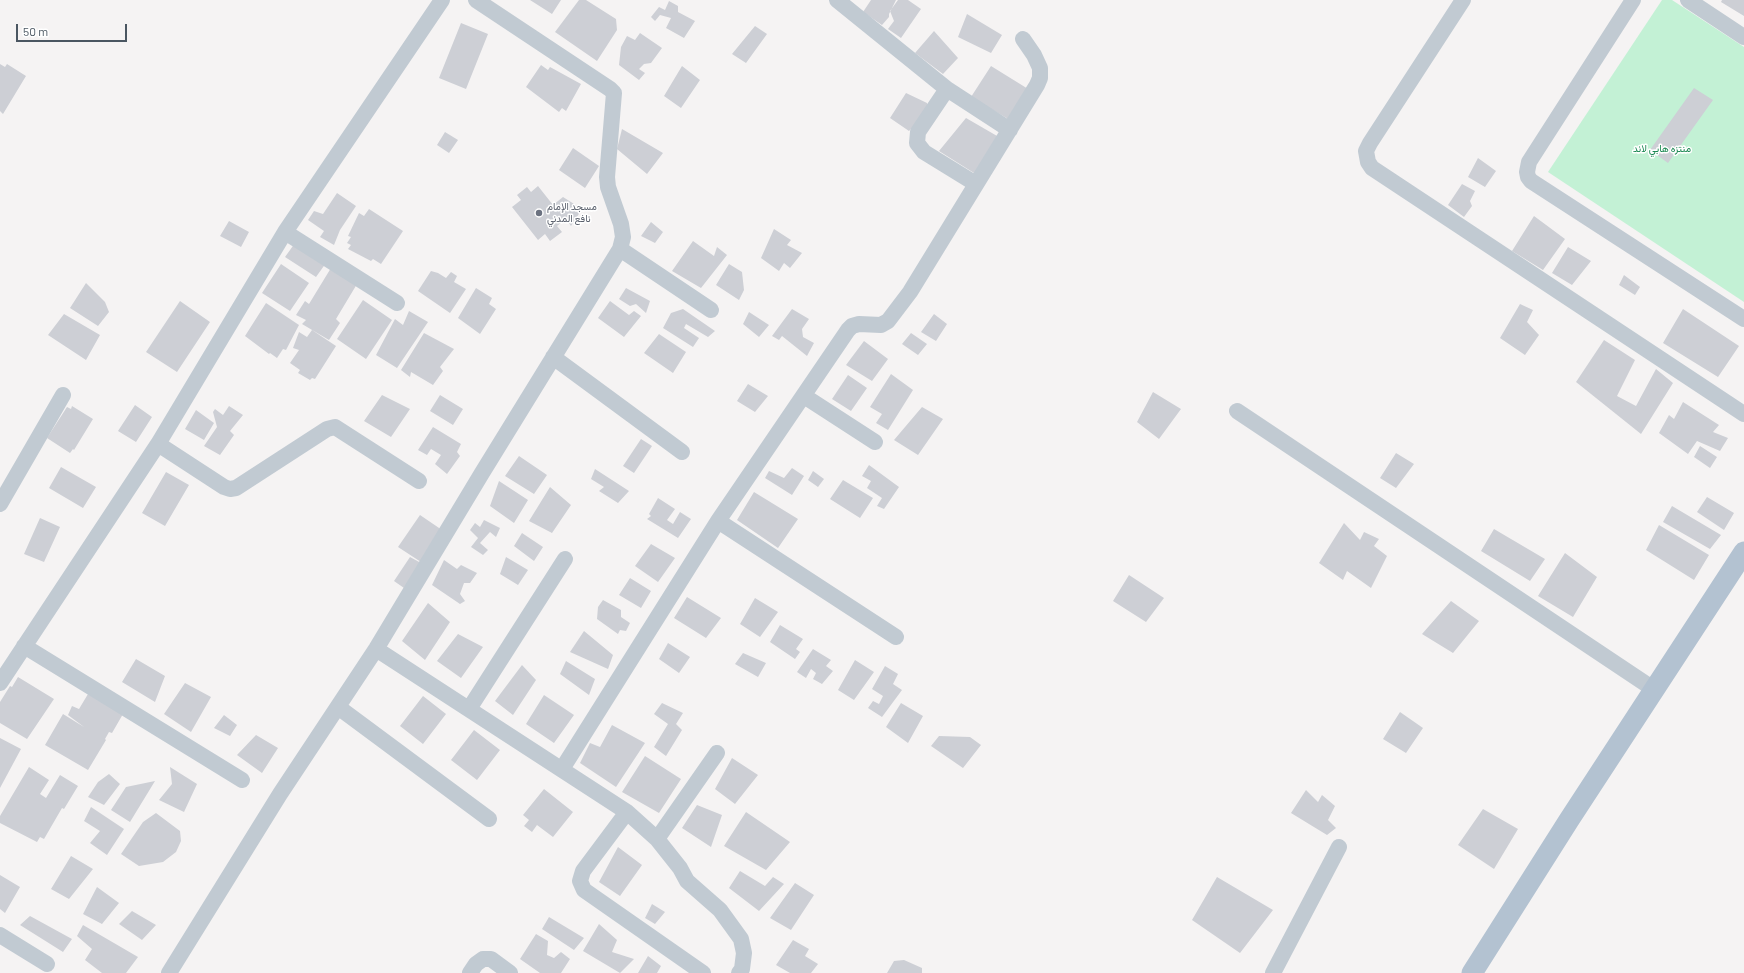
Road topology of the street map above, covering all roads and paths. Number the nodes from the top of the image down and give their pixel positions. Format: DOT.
graph roads {
  1 [pos="442,0"];
  2 [pos="476,0"];
  3 [pos="837,0"];
  4 [pos="1464,0"];
  5 [pos="1633,0"];
  6 [pos="1688,0"];
  7 [pos="1744,37"];
  8 [pos="1023,39"];
  9 [pos="947,89"];
  10 [pos="1010,130"];
  11 [pos="976,184"];
  12 [pos="286,232"];
  13 [pos="620,249"];
  14 [pos="397,303"];
  15 [pos="712,310"];
  16 [pos="1744,319"];
  17 [pos="553,357"];
  18 [pos="63,395"];
  19 [pos="804,396"];
  20 [pos="1237,411"];
  21 [pos="1744,414"];
  22 [pos="875,442"];
  23 [pos="158,444"];
  24 [pos="682,452"];
  25 [pos="419,481"];
  26 [pos="0,504"];
  27 [pos="718,521"];
  28 [pos="1744,552"];
  29 [pos="566,559"];
  30 [pos="896,637"];
  31 [pos="24,646"];
  32 [pos="376,649"];
  33 [pos="0,683"];
  34 [pos="1655,690"];
  35 [pos="338,707"];
  36 [pos="469,709"];
  37 [pos="717,753"];
  38 [pos="562,769"];
  39 [pos="242,780"];
  40 [pos="627,812"];
  41 [pos="489,819"];
  42 [pos="657,839"];
  43 [pos="1339,847"];
  44 [pos="0,934"];
  45 [pos="47,964"];
  46 [pos="169,973"];
  47 [pos="470,973"];
  48 [pos="510,973"];
  49 [pos="703,973"];
  50 [pos="739,973"];
  51 [pos="1273,973"];
  52 [pos="1472,973"];
  1 -- 12 [label="street"];
  2 -- 13 [label="street"];
  3 -- 9 [label="street"];
  4 -- 21 [label="street"];
  5 -- 16 [label="street"];
  6 -- 7 [label="street"];
  8 -- 10 [label="street"];
  9 -- 10 [label="street"];
  9 -- 11 [label="street"];
  10 -- 11 [label="street"];
  11 -- 19 [label="street"];
  12 -- 14 [label="street"];
  12 -- 23 [label="street"];
  13 -- 15 [label="street"];
  13 -- 17 [label="street"];
  17 -- 24 [label="street"];
  17 -- 32 [label="street"];
  18 -- 26 [label="street"];
  19 -- 22 [label="street"];
  19 -- 27 [label="street"];
  20 -- 34 [label="street"];
  23 -- 25 [label="street"];
  23 -- 31 [label="street"];
  27 -- 30 [label="street"];
  27 -- 38 [label="street"];
  28 -- 34 [label="main road"];
  29 -- 36 [label="street"];
  31 -- 33 [label="street"];
  31 -- 39 [label="street"];
  32 -- 35 [label="street"];
  32 -- 36 [label="street"];
  34 -- 52 [label="main road"];
  35 -- 41 [label="street"];
  35 -- 46 [label="street"];
  36 -- 38 [label="street"];
  37 -- 42 [label="street"];
  38 -- 40 [label="street"];
  40 -- 42 [label="street"];
  40 -- 49 [label="street"];
  42 -- 50 [label="street"];
  43 -- 51 [label="street"];
  44 -- 45 [label="street"];
  47 -- 48 [label="street"];
}
